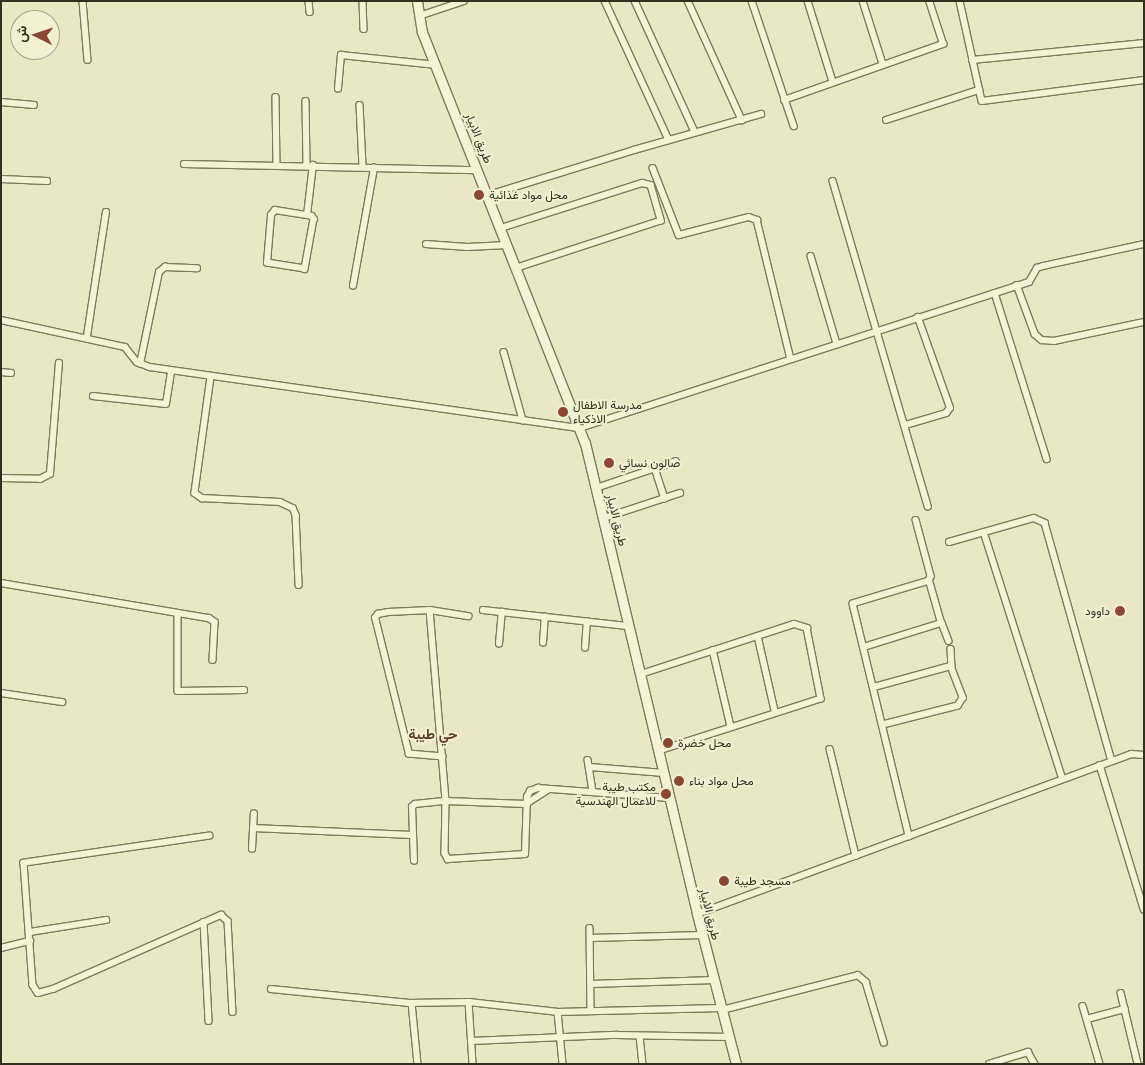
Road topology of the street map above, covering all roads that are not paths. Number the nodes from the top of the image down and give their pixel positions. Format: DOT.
graph roads {
  1 [pos="83,1"];
  2 [pos="309,1"];
  3 [pos="363,1"];
  4 [pos="417,1"];
  5 [pos="464,1"];
  6 [pos="605,1"];
  7 [pos="635,1"];
  8 [pos="688,1"];
  9 [pos="752,1"];
  10 [pos="808,1"];
  11 [pos="863,1"];
  12 [pos="929,1"];
  13 [pos="960,1"];
  14 [pos="310,12"];
  15 [pos="419,16"];
  16 [pos="364,29"];
  17 [pos="1144,43"];
  18 [pos="88,60"];
  19 [pos="972,60"];
  20 [pos="883,64"];
  21 [pos="436,65"];
  22 [pos="1144,80"];
  23 [pos="833,82"];
  24 [pos="338,89"];
  25 [pos="979,90"];
  26 [pos="276,97"];
  27 [pos="784,100"];
  28 [pos="306,101"];
  29 [pos="1,102"];
  30 [pos="34,105"];
  31 [pos="360,105"];
  32 [pos="761,114"];
  33 [pos="742,120"];
  34 [pos="886,120"];
  35 [pos="794,126"];
  36 [pos="695,132"];
  37 [pos="669,140"];
  38 [pos="184,164"];
  39 [pos="277,165"];
  40 [pos="310,165"];
  41 [pos="363,167"];
  42 [pos="374,168"];
  43 [pos="653,168"];
  44 [pos="478,170"];
  45 [pos="1,179"];
  46 [pos="47,181"];
  47 [pos="833,181"];
  48 [pos="489,195"];
  49 [pos="106,212"];
  50 [pos="307,215"];
  51 [pos="502,228"];
  52 [pos="426,244"];
  53 [pos="1144,244"];
  54 [pos="508,245"];
  55 [pos="811,256"];
  56 [pos="197,268"];
  57 [pos="517,268"];
  58 [pos="1017,285"];
  59 [pos="353,286"];
  60 [pos="995,292"];
  61 [pos="918,318"];
  62 [pos="1,320"];
  63 [pos="1144,322"];
  64 [pos="879,330"];
  65 [pos="87,336"];
  66 [pos="837,344"];
  67 [pos="504,352"];
  68 [pos="791,359"];
  69 [pos="59,363"];
  70 [pos="140,364"];
  71 [pos="171,371"];
  72 [pos="1,372"];
  73 [pos="11,373"];
  74 [pos="211,377"];
  75 [pos="93,396"];
  76 [pos="523,420"];
  77 [pos="906,425"];
  78 [pos="580,428"];
  79 [pos="1047,459"];
  80 [pos="676,461"];
  81 [pos="655,468"];
  82 [pos="1,478"];
  83 [pos="596,488"];
  84 [pos="680,493"];
  85 [pos="665,498"];
  86 [pos="928,506"];
  87 [pos="604,518"];
  88 [pos="916,520"];
  89 [pos="984,532"];
  90 [pos="949,542"];
  91 [pos="929,581"];
  92 [pos="1,583"];
  93 [pos="299,585"];
  94 [pos="430,610"];
  95 [pos="483,610"];
  96 [pos="502,612"];
  97 [pos="178,613"];
  98 [pos="469,616"];
  99 [pos="545,617"];
  100 [pos="587,622"];
  101 [pos="942,622"];
  102 [pos="629,626"];
  103 [pos="758,636"];
  104 [pos="948,641"];
  105 [pos="543,643"];
  106 [pos="498,644"];
  107 [pos="585,648"];
  108 [pos="864,648"];
  109 [pos="951,648"];
  110 [pos="713,650"];
  111 [pos="213,660"];
  112 [pos="952,668"];
  113 [pos="641,674"];
  114 [pos="874,686"];
  115 [pos="244,690"];
  116 [pos="1,693"];
  117 [pos="62,702"];
  118 [pos="775,711"];
  119 [pos="882,725"];
  120 [pos="731,727"];
  121 [pos="830,749"];
  122 [pos="659,751"];
  123 [pos="1144,755"];
  124 [pos="443,757"];
  125 [pos="588,760"];
  126 [pos="1112,761"];
  127 [pos="1100,765"];
  128 [pos="590,767"];
  129 [pos="664,772"];
  130 [pos="1063,779"];
  131 [pos="593,792"];
  132 [pos="670,798"];
  133 [pos="446,801"];
  134 [pos="526,804"];
  135 [pos="254,814"];
  136 [pos="253,828"];
  137 [pos="210,836"];
  138 [pos="412,836"];
  139 [pos="909,836"];
  140 [pos="252,849"];
  141 [pos="856,856"];
  142 [pos="414,861"];
  143 [pos="1144,909"];
  144 [pos="697,914"];
  145 [pos="106,920"];
  146 [pos="204,922"];
  147 [pos="590,928"];
  148 [pos="30,932"];
  149 [pos="702,936"];
  150 [pos="590,938"];
  151 [pos="30,941"];
  152 [pos="1,948"];
  153 [pos="715,980"];
  154 [pos="591,984"];
  155 [pos="272,989"];
  156 [pos="1121,993"];
  157 [pos="468,1002"];
  158 [pos="412,1003"];
  159 [pos="1083,1006"];
  160 [pos="722,1009"];
  161 [pos="1125,1009"];
  162 [pos="591,1010"];
  163 [pos="233,1012"];
  164 [pos="558,1012"];
  165 [pos="1087,1020"];
  166 [pos="209,1021"];
  167 [pos="640,1036"];
  168 [pos="560,1037"];
  169 [pos="729,1037"];
  170 [pos="471,1041"];
  171 [pos="884,1042"];
  172 [pos="418,1064"];
  173 [pos="473,1064"];
  174 [pos="563,1064"];
  175 [pos="643,1064"];
  176 [pos="736,1064"];
  177 [pos="989,1064"];
  178 [pos="1034,1064"];
  179 [pos="1100,1064"];
  180 [pos="1138,1064"];
  1 -- 18 [label="street"];
  2 -- 14 [label="street"];
  3 -- 16 [label="street"];
  4 -- 15 [label="main road, طريق الابيار"];
  5 -- 15 [label="street"];
  6 -- 37 [label="street"];
  7 -- 36 [label="street"];
  8 -- 33 [label="street"];
  9 -- 27 [label="street"];
  10 -- 23 [label="street"];
  11 -- 20 [label="street"];
  12 -- 20 [label="street"];
  13 -- 19 [label="street"];
  15 -- 21 [label="main road, طريق الابيار"];
  17 -- 19 [label="street"];
  19 -- 25 [label="street"];
  20 -- 23 [label="street"];
  21 -- 24 [label="street"];
  21 -- 44 [label="main road, طريق الابيار"];
  22 -- 25 [label="street"];
  23 -- 27 [label="street"];
  25 -- 34 [label="street"];
  26 -- 39 [label="street"];
  27 -- 35 [label="street"];
  28 -- 40 [label="street"];
  29 -- 30 [label="street"];
  31 -- 41 [label="street"];
  32 -- 33 [label="street"];
  33 -- 36 [label="street"];
  36 -- 37 [label="street"];
  37 -- 48 [label="street"];
  38 -- 39 [label="street"];
  39 -- 40 [label="street"];
  40 -- 41 [label="street"];
  40 -- 50 [label="street"];
  41 -- 42 [label="street"];
  42 -- 44 [label="street"];
  42 -- 59 [label="street"];
  43 -- 68 [label="street"];
  44 -- 48 [label="main road, طريق الابيار"];
  45 -- 46 [label="street"];
  47 -- 64 [label="street"];
  48 -- 51 [label="main road, طريق الابيار"];
  49 -- 65 [label="street"];
  50 -- 50 [label="street"];
  51 -- 54 [label="main road, طريق الابيار"];
  51 -- 57 [label="street"];
  52 -- 54 [label="street"];
  53 -- 58 [label="street"];
  54 -- 57 [label="main road, طريق الابيار"];
  55 -- 66 [label="street"];
  56 -- 70 [label="street"];
  57 -- 78 [label="main road, طريق الابيار"];
  58 -- 60 [label="street"];
  58 -- 63 [label="street"];
  60 -- 61 [label="street"];
  60 -- 79 [label="street"];
  61 -- 64 [label="street"];
  61 -- 77 [label="street"];
  62 -- 65 [label="street"];
  64 -- 66 [label="street"];
  64 -- 77 [label="street"];
  65 -- 70 [label="street"];
  66 -- 68 [label="street"];
  67 -- 76 [label="street"];
  68 -- 78 [label="street"];
  69 -- 82 [label="street"];
  70 -- 71 [label="street"];
  71 -- 74 [label="street"];
  71 -- 75 [label="street"];
  72 -- 73 [label="street"];
  74 -- 76 [label="street"];
  74 -- 93 [label="street"];
  76 -- 78 [label="street"];
  77 -- 86 [label="street"];
  78 -- 83 [label="main road, طريق الابيار"];
  80 -- 81 [label="street"];
  81 -- 83 [label="street"];
  81 -- 85 [label="street"];
  83 -- 87 [label="main road, طريق الابيار"];
  84 -- 85 [label="street"];
  85 -- 87 [label="street"];
  87 -- 102 [label="main road, طريق الابيار"];
  88 -- 91 [label="street"];
  89 -- 90 [label="street"];
  89 -- 126 [label="street"];
  89 -- 130 [label="street"];
  91 -- 101 [label="street"];
  91 -- 108 [label="street"];
  92 -- 97 [label="street"];
  94 -- 98 [label="street"];
  94 -- 124 [label="street"];
  94 -- 124 [label="street"];
  95 -- 96 [label="street"];
  96 -- 99 [label="street"];
  96 -- 106 [label="street"];
  97 -- 111 [label="street"];
  97 -- 115 [label="street"];
  99 -- 100 [label="street"];
  99 -- 105 [label="street"];
  100 -- 102 [label="street"];
  100 -- 107 [label="street"];
  101 -- 104 [label="street"];
  101 -- 108 [label="street"];
  102 -- 113 [label="main road, طريق الابيار"];
  103 -- 110 [label="street"];
  103 -- 118 [label="street"];
  103 -- 118 [label="street"];
  108 -- 114 [label="street"];
  109 -- 112 [label="street"];
  110 -- 113 [label="street"];
  110 -- 120 [label="street"];
  112 -- 114 [label="street"];
  112 -- 119 [label="street"];
  113 -- 122 [label="main road, طريق الابيار"];
  114 -- 119 [label="street"];
  116 -- 117 [label="street"];
  118 -- 120 [label="street"];
  119 -- 139 [label="street"];
  120 -- 122 [label="street"];
  121 -- 141 [label="street"];
  122 -- 129 [label="main road, طريق الابيار"];
  123 -- 126 [label="street"];
  124 -- 133 [label="street"];
  125 -- 128 [label="street"];
  126 -- 127 [label="street"];
  127 -- 130 [label="street"];
  127 -- 143 [label="street"];
  128 -- 129 [label="street"];
  128 -- 131 [label="street"];
  129 -- 132 [label="main road, طريق الابيار"];
  130 -- 139 [label="street"];
  131 -- 132 [label="street"];
  131 -- 134 [label="street"];
  132 -- 144 [label="main road, طريق الابيار"];
  133 -- 134 [label="street"];
  133 -- 134 [label="street"];
  133 -- 138 [label="street"];
  135 -- 136 [label="street"];
  136 -- 138 [label="street"];
  136 -- 140 [label="street"];
  137 -- 148 [label="street"];
  138 -- 142 [label="street"];
  139 -- 141 [label="street"];
  141 -- 144 [label="street"];
  144 -- 149 [label="main road, طريق الابيار"];
  145 -- 148 [label="street"];
  146 -- 151 [label="street"];
  146 -- 163 [label="street"];
  146 -- 166 [label="street"];
  147 -- 150 [label="street"];
  148 -- 151 [label="street"];
  149 -- 150 [label="street"];
  149 -- 153 [label="main road, طريق الابيار"];
  150 -- 154 [label="street"];
  151 -- 152 [label="street"];
  153 -- 154 [label="street"];
  153 -- 160 [label="main road, طريق الابيار"];
  154 -- 162 [label="street"];
  155 -- 158 [label="street"];
  156 -- 161 [label="street"];
  157 -- 158 [label="street"];
  157 -- 164 [label="street"];
  157 -- 170 [label="street"];
  158 -- 172 [label="street"];
  159 -- 165 [label="street"];
  160 -- 162 [label="street"];
  160 -- 169 [label="main road, طريق الابيار"];
  160 -- 171 [label="street"];
  161 -- 165 [label="street"];
  161 -- 180 [label="street"];
  162 -- 164 [label="street"];
  164 -- 168 [label="street"];
  165 -- 179 [label="street"];
  167 -- 168 [label="street"];
  167 -- 169 [label="street"];
  167 -- 175 [label="street"];
  168 -- 170 [label="street"];
  168 -- 174 [label="street"];
  169 -- 176 [label="main road, طريق الابيار"];
  170 -- 173 [label="street"];
  177 -- 178 [label="street"];
}
